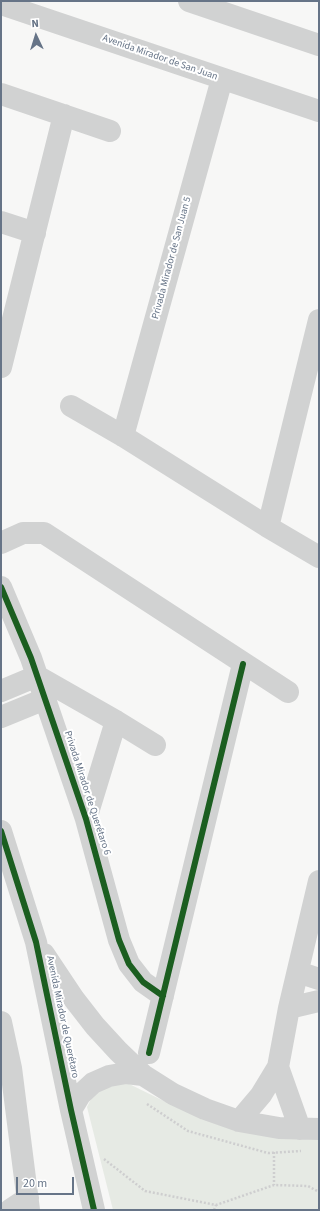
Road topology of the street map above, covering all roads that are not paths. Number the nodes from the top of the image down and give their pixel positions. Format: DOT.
graph roads {
  1 [pos="189,1"];
  2 [pos="1,4"];
  3 [pos="24,6"];
  4 [pos="319,45"];
  5 [pos="222,79"];
  6 [pos="1,94"];
  7 [pos="319,111"];
  8 [pos="64,115"];
  9 [pos="110,131"];
  10 [pos="1,222"];
  11 [pos="35,233"];
  12 [pos="319,320"];
  13 [pos="1,367"];
  14 [pos="71,406"];
  15 [pos="123,436"];
  16 [pos="268,527"];
  17 [pos="1,543"];
  18 [pos="319,557"];
  19 [pos="1,586"];
  20 [pos="243,664"];
  21 [pos="37,676"];
  22 [pos="1,691"];
  23 [pos="288,692"];
  24 [pos="45,699"];
  25 [pos="1,717"];
  26 [pos="116,721"];
  27 [pos="155,745"];
  28 [pos="86,819"];
  29 [pos="1,831"];
  30 [pos="319,881"];
  31 [pos="36,942"];
  32 [pos="298,972"];
  33 [pos="319,979"];
  34 [pos="163,996"];
  35 [pos="319,1001"];
  36 [pos="289,1008"];
  37 [pos="1,1022"];
  38 [pos="149,1052"];
  39 [pos="278,1067"];
  40 [pos="143,1075"];
  41 [pos="71,1110"];
  42 [pos="239,1121"];
  43 [pos="309,1129"];
  44 [pos="28,1204"];
  45 [pos="10,1210"];
  46 [pos="94,1210"];
  1 -- 4 [label="street"];
  2 -- 3 [label="street, Avenida Mirador de San Juan"];
  3 -- 5 [label="street, Avenida Mirador de San Juan"];
  5 -- 7 [label="street, Avenida Mirador de San Juan"];
  5 -- 15 [label="street, Privada Mirador de San Juan 5"];
  6 -- 8 [label="street"];
  8 -- 9 [label="street"];
  8 -- 11 [label="street"];
  10 -- 11 [label="street"];
  11 -- 13 [label="street"];
  12 -- 16 [label="street"];
  14 -- 15 [label="street"];
  15 -- 16 [label="street"];
  16 -- 18 [label="street"];
  17 -- 20 [label="street"];
  19 -- 21 [label="street, Privada Mirador de Querétaro 6"];
  20 -- 23 [label="street"];
  20 -- 34 [label="street"];
  21 -- 22 [label="street"];
  21 -- 24 [label="street, Privada Mirador de Querétaro 6"];
  21 -- 26 [label="street"];
  24 -- 25 [label="street"];
  24 -- 28 [label="street, Privada Mirador de Querétaro 6"];
  26 -- 27 [label="street"];
  26 -- 28 [label="street"];
  28 -- 34 [label="street, Privada Mirador de Querétaro 6"];
  29 -- 31 [label="street, Avenida Mirador de Querétaro"];
  30 -- 32 [label="street"];
  31 -- 40 [label="street"];
  31 -- 41 [label="street, Avenida Mirador de Querétaro"];
  32 -- 33 [label="street"];
  32 -- 36 [label="street"];
  34 -- 38 [label="street"];
  35 -- 36 [label="street"];
  36 -- 39 [label="street"];
  37 -- 44 [label="street"];
  39 -- 42 [label="street"];
  39 -- 43 [label="street"];
  40 -- 41 [label="street"];
  40 -- 42 [label="street"];
  41 -- 46 [label="street, Avenida Mirador de Querétaro"];
  42 -- 43 [label="street"];
  44 -- 45 [label="street"];
}
